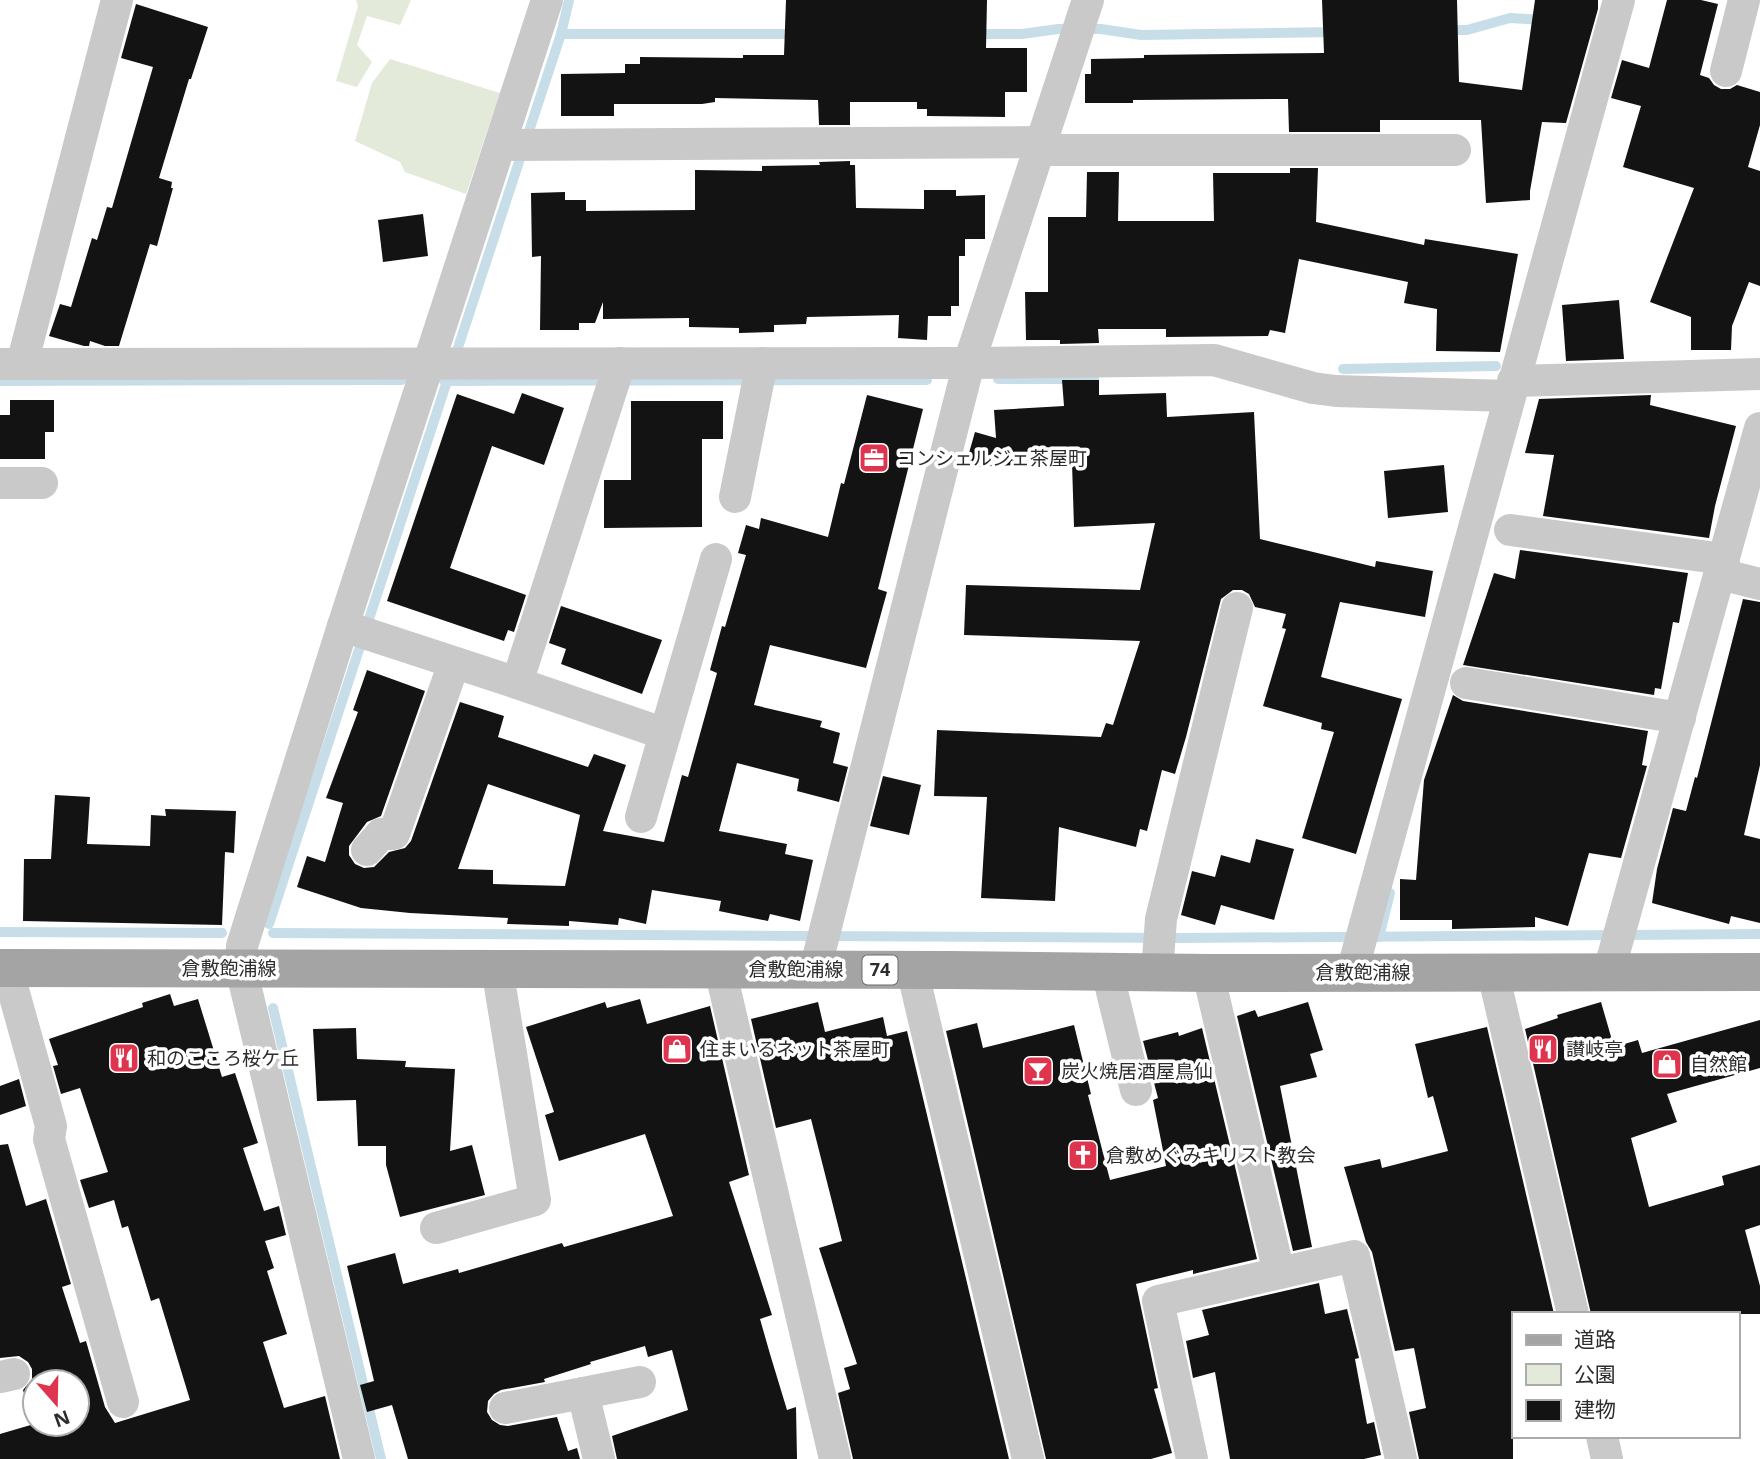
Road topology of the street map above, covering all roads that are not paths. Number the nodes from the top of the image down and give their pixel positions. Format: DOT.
graph roads {
  1 [pos="117,0"];
  2 [pos="547,0"];
  3 [pos="1619,0"];
  4 [pos="1744,0"];
  5 [pos="1082,21"];
  6 [pos="1726,71"];
  7 [pos="504,145"];
  8 [pos="1041,146"];
  9 [pos="1455,150"];
  10 [pos="444,362"];
  11 [pos="969,363"];
  12 [pos="11,364"];
  13 [pos="1760,374"];
  14 [pos="616,376"];
  15 [pos="759,377"];
  16 [pos="1511,388"];
  17 [pos="1760,428"];
  18 [pos="0,483"];
  19 [pos="42,483"];
  20 [pos="735,497"];
  21 [pos="1510,530"];
  22 [pos="716,559"];
  23 [pos="1722,566"];
  24 [pos="1760,584"];
  25 [pos="1237,608"];
  26 [pos="356,630"];
  27 [pos="454,663"];
  28 [pos="517,682"];
  29 [pos="1466,682"];
  30 [pos="1680,718"];
  31 [pos="665,734"];
  32 [pos="641,817"];
  33 [pos="367,850"];
  34 [pos="821,946"];
  35 [pos="1616,947"];
  36 [pos="1159,948"];
  37 [pos="1359,948"];
  38 [pos="3,968"];
  39 [pos="241,968"];
  40 [pos="497,968"];
  41 [pos="720,969"];
  42 [pos="912,970"];
  43 [pos="1107,971"];
  44 [pos="1493,972"];
  45 [pos="1760,972"];
  46 [pos="1208,973"];
  47 [pos="1136,1090"];
  48 [pos="436,1228"];
  49 [pos="1279,1273"];
  50 [pos="1573,1312"];
  51 [pos="640,1382"];
  52 [pos="583,1393"];
  53 [pos="123,1402"];
  54 [pos="505,1408"];
  55 [pos="1602,1438"];
  56 [pos="359,1459"];
  57 [pos="599,1459"];
  58 [pos="835,1459"];
  59 [pos="1028,1459"];
  60 [pos="1192,1459"];
  61 [pos="1401,1459"];
  62 [pos="1607,1459"];
  1 -- 12 [label="street"];
  2 -- 7 [label="street"];
  3 -- 16 [label="street"];
  4 -- 6 [label="street"];
  5 -- 8 [label="street"];
  7 -- 8 [label="street"];
  7 -- 10 [label="street"];
  8 -- 9 [label="street"];
  8 -- 11 [label="street"];
  10 -- 12 [label="street"];
  10 -- 14 [label="street"];
  10 -- 26 [label="street"];
  11 -- 15 [label="street"];
  11 -- 16 [label="street"];
  11 -- 34 [label="street"];
  13 -- 16 [label="street"];
  14 -- 15 [label="street"];
  14 -- 28 [label="street"];
  15 -- 20 [label="street"];
  16 -- 37 [label="street"];
  17 -- 23 [label="street"];
  18 -- 19 [label="street"];
  21 -- 23 [label="street"];
  22 -- 31 [label="street"];
  23 -- 24 [label="street"];
  23 -- 30 [label="street"];
  25 -- 36 [label="street"];
  26 -- 27 [label="street"];
  26 -- 39 [label="street"];
  27 -- 28 [label="street"];
  27 -- 33 [label="street"];
  28 -- 31 [label="street"];
  29 -- 30 [label="street"];
  30 -- 35 [label="street"];
  31 -- 32 [label="street"];
  34 -- 41 [label="main road, 倉敷飽浦線 / 74"];
  34 -- 42 [label="main road, 倉敷飽浦線 / 74"];
  35 -- 44 [label="main road, 倉敷飽浦線 / 74"];
  35 -- 45 [label="main road, 倉敷飽浦線 / 74"];
  36 -- 43 [label="main road, 倉敷飽浦線 / 74"];
  36 -- 46 [label="main road, 倉敷飽浦線 / 74"];
  37 -- 44 [label="main road, 倉敷飽浦線 / 74"];
  37 -- 46 [label="main road, 倉敷飽浦線 / 74"];
  38 -- 39 [label="main road, 倉敷飽浦線 / 74"];
  38 -- 53 [label="street"];
  39 -- 40 [label="main road, 倉敷飽浦線 / 74"];
  39 -- 56 [label="street"];
  40 -- 41 [label="main road, 倉敷飽浦線 / 74"];
  40 -- 48 [label="street"];
  41 -- 58 [label="street"];
  42 -- 43 [label="main road, 倉敷飽浦線 / 74"];
  42 -- 59 [label="street"];
  43 -- 47 [label="street"];
  44 -- 50 [label="street"];
  46 -- 49 [label="street"];
  49 -- 60 [label="street"];
  49 -- 61 [label="street"];
  51 -- 52 [label="street"];
  52 -- 54 [label="street"];
  52 -- 57 [label="street"];
  55 -- 62 [label="street"];
}
